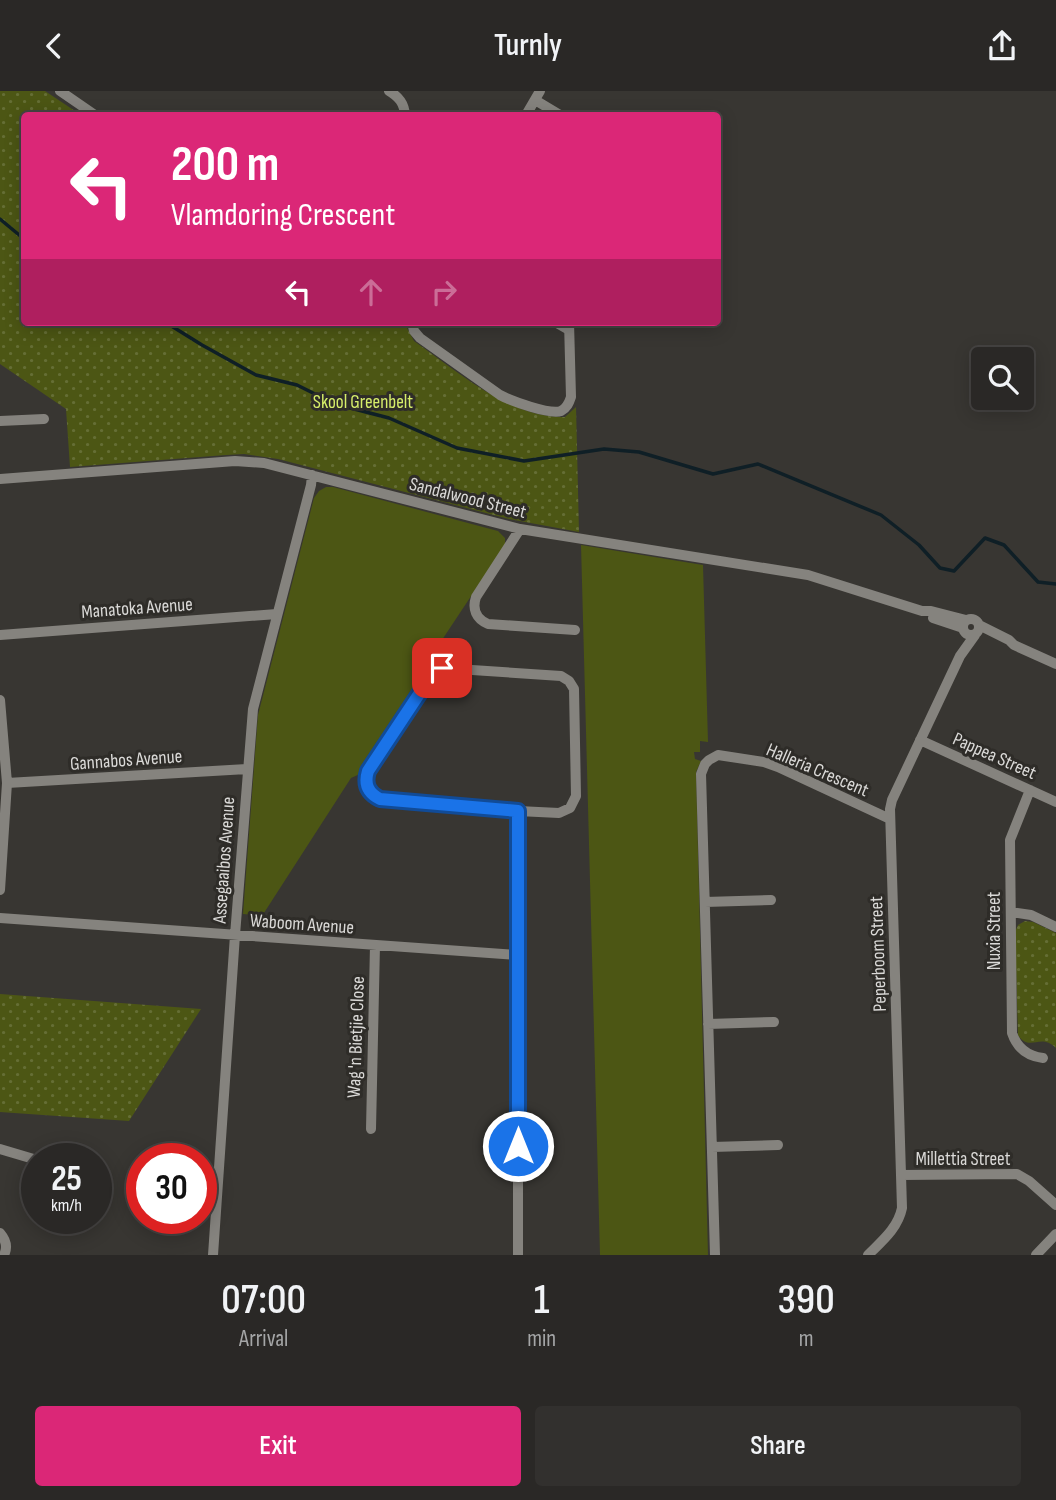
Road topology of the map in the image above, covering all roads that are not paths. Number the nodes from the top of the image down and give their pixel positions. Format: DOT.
graph roads {
  1 [pos="60,91"];
  2 [pos="392,93"];
  3 [pos="537,96"];
  4 [pos="91,112"];
  5 [pos="404,112"];
  6 [pos="528,112"];
  7 [pos="556,112"];
  8 [pos="413,326"];
  9 [pos="569,326"];
  10 [pos="44,419"];
  11 [pos="0,421"];
  12 [pos="312,475"];
  13 [pos="0,479"];
  14 [pos="520,529"];
  15 [pos="277,614"];
  16 [pos="971,628"];
  17 [pos="575,630"];
  18 [pos="0,635"];
  19 [pos="1056,664"];
  20 [pos="0,700"];
  21 [pos="920,740"];
  22 [pos="247,769"];
  23 [pos="7,783"];
  24 [pos="1030,790"];
  25 [pos="1056,802"];
  26 [pos="518,811"];
  27 [pos="890,818"];
  28 [pos="0,890"];
  29 [pos="771,900"];
  30 [pos="705,902"];
  31 [pos="1011,912"];
  32 [pos="0,918"];
  33 [pos="1056,927"];
  34 [pos="235,935"];
  35 [pos="375,945"];
  36 [pos="518,955"];
  37 [pos="774,1022"];
  38 [pos="708,1024"];
  39 [pos="1043,1058"];
  40 [pos="370,1129"];
  41 [pos="778,1145"];
  42 [pos="712,1147"];
  43 [pos="0,1149"];
  44 [pos="21,1155"];
  45 [pos="901,1175"];
  46 [pos="1056,1205"];
  47 [pos="0,1233"];
  48 [pos="1056,1234"];
  49 [pos="4,1255"];
  50 [pos="213,1255"];
  51 [pos="518,1255"];
  52 [pos="715,1255"];
  53 [pos="868,1255"];
  54 [pos="1036,1255"];
  1 -- 4 [label="street"];
  2 -- 5 [label="street"];
  3 -- 6 [label="street"];
  3 -- 7 [label="street"];
  8 -- 9 [label="street"];
  10 -- 11 [label="street"];
  12 -- 13 [label="street, Sandalwood Street"];
  12 -- 14 [label="street, Sandalwood Street"];
  12 -- 15 [label="street, Assegaaibos Avenue"];
  14 -- 16 [label="street, Sandalwood Street"];
  14 -- 17 [label="street"];
  15 -- 18 [label="street, Manatoka Avenue"];
  15 -- 22 [label="street, Assegaaibos Avenue"];
  16 -- 19 [label="street, Sandalwood Street"];
  16 -- 21 [label="street, Peperboom Street"];
  20 -- 23 [label="street"];
  21 -- 24 [label="street, Pappea Street"];
  21 -- 27 [label="street, Peperboom Street"];
  22 -- 23 [label="street, Gannabos Avenue"];
  22 -- 34 [label="street, Assegaaibos Avenue"];
  23 -- 28 [label="street"];
  24 -- 25 [label="street, Pappea Street"];
  24 -- 31 [label="street, Nuxia Street"];
  26 -- 26 [label="street"];
  26 -- 36 [label="street"];
  27 -- 30 [label="street, Halleria Crescent"];
  27 -- 45 [label="street, Peperboom Street"];
  29 -- 30 [label="street"];
  30 -- 38 [label="street, Halleria Crescent"];
  31 -- 33 [label="street"];
  31 -- 39 [label="street, Nuxia Street"];
  32 -- 34 [label="street, Waboom Avenue"];
  34 -- 35 [label="street, Waboom Avenue"];
  34 -- 50 [label="street, Assegaaibos Avenue"];
  35 -- 36 [label="street, Waboom Avenue"];
  35 -- 40 [label="street, Wag 'n Bietjie Close"];
  36 -- 51 [label="street"];
  37 -- 38 [label="street"];
  38 -- 42 [label="street, Halleria Crescent"];
  41 -- 42 [label="street"];
  42 -- 52 [label="street, Halleria Crescent"];
  43 -- 44 [label="street"];
  45 -- 46 [label="street, Millettia Street"];
  45 -- 53 [label="street, Peperboom Street"];
  47 -- 49 [label="street"];
  48 -- 54 [label="street"];
}
